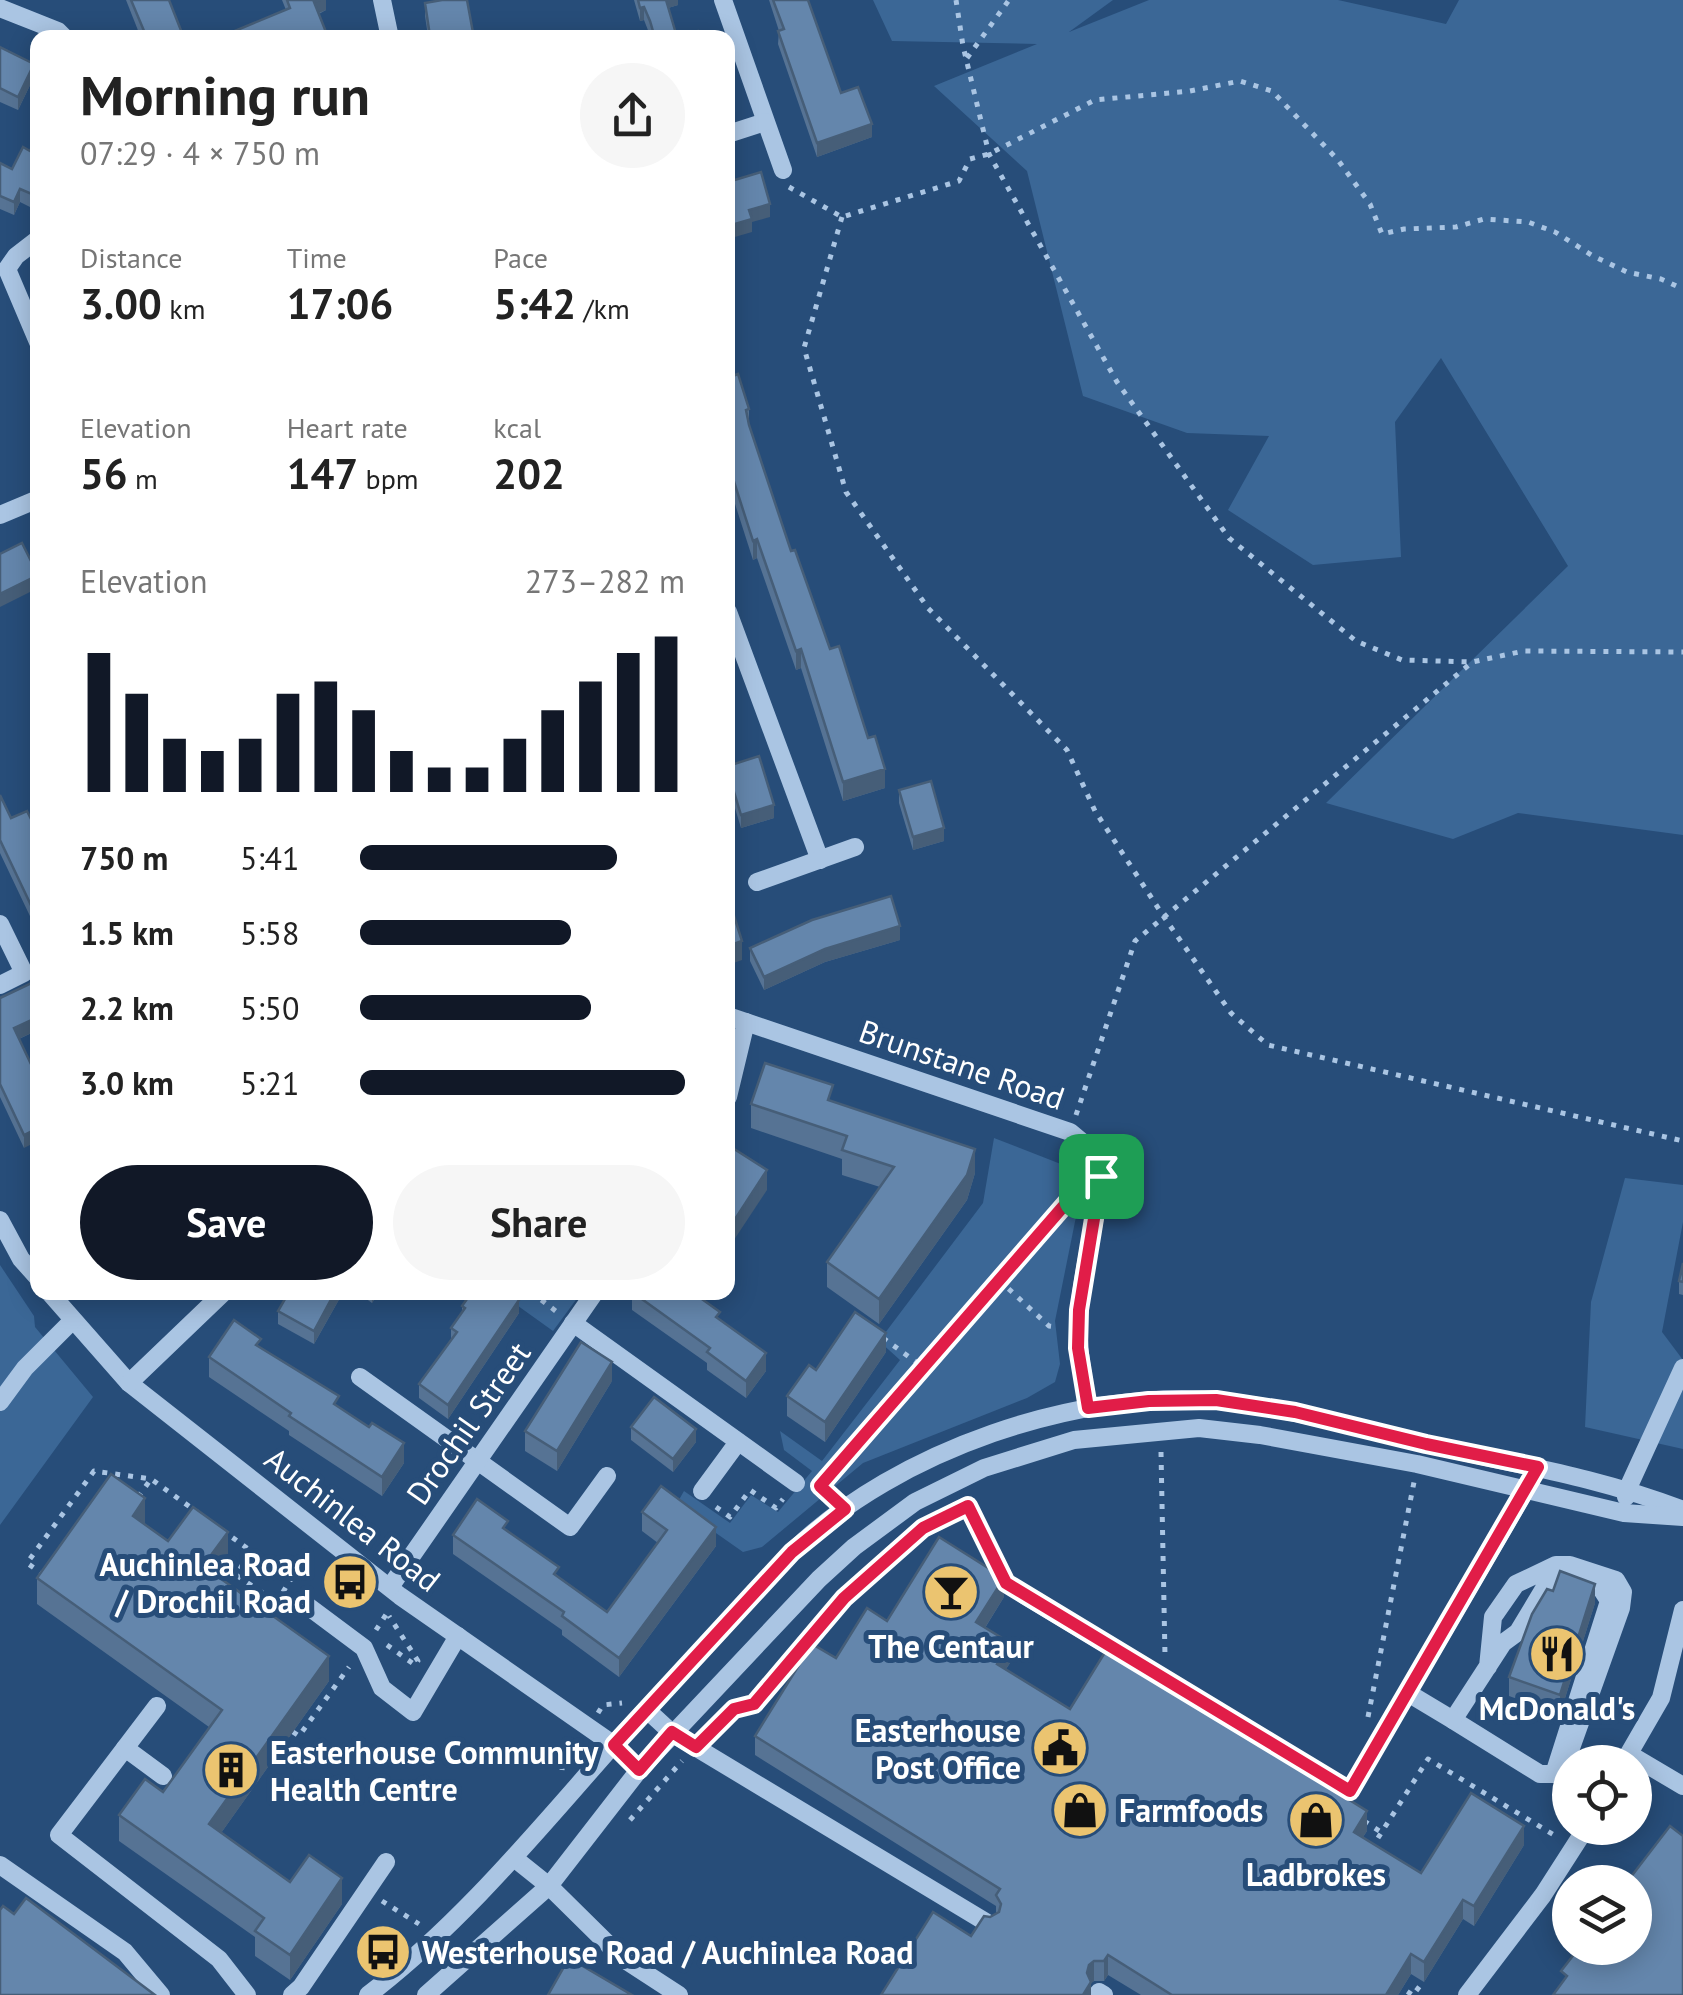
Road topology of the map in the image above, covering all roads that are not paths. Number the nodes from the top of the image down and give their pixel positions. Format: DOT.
graph roads {
  1 [pos="382,0"];
  2 [pos="723,0"];
  3 [pos="0,8"];
  4 [pos="53,30"];
  5 [pos="388,30"];
  6 [pos="733,30"];
  7 [pos="735,35"];
  8 [pos="765,122"];
  9 [pos="735,132"];
  10 [pos="783,170"];
  11 [pos="30,245"];
  12 [pos="4,266"];
  13 [pos="30,324"];
  14 [pos="30,502"];
  15 [pos="0,515"];
  16 [pos="735,644"];
  17 [pos="856,847"];
  18 [pos="820,860"];
  19 [pos="758,882"];
  20 [pos="0,924"];
  21 [pos="0,986"];
  22 [pos="735,1018"];
  23 [pos="746,1022"];
  24 [pos="735,1067"];
  25 [pos="0,1220"];
  26 [pos="30,1269"];
  27 [pos="55,1300"];
  28 [pos="216,1300"];
  29 [pos="589,1300"];
  30 [pos="72,1321"];
  31 [pos="572,1323"];
  32 [pos="1683,1368"];
  33 [pos="360,1377"];
  34 [pos="129,1383"];
  35 [pos="0,1402"];
  36 [pos="1088,1408"];
  37 [pos="738,1442"];
  38 [pos="480,1460"];
  39 [pos="1538,1467"];
  40 [pos="607,1476"];
  41 [pos="796,1483"];
  42 [pos="1528,1488"];
  43 [pos="1628,1488"];
  44 [pos="702,1491"];
  45 [pos="1624,1512"];
  46 [pos="1683,1513"];
  47 [pos="390,1587"];
  48 [pos="1024,1595"];
  49 [pos="305,1604"];
  50 [pos="1683,1610"];
  51 [pos="458,1636"];
  52 [pos="1488,1668"];
  53 [pos="1408,1693"];
  54 [pos="157,1706"];
  55 [pos="647,1710"];
  56 [pos="1453,1720"];
  57 [pos="672,1732"];
  58 [pos="614,1745"];
  59 [pos="1563,1745"];
  60 [pos="1572,1745"];
  61 [pos="1634,1745"];
  62 [pos="125,1748"];
  63 [pos="1300,1761"];
  64 [pos="639,1770"];
  65 [pos="1317,1771"];
  66 [pos="1652,1771"];
  67 [pos="1552,1774"];
  68 [pos="163,1776"];
  69 [pos="1683,1786"];
  70 [pos="1575,1845"];
  71 [pos="514,1858"];
  72 [pos="386,1862"];
  73 [pos="0,1865"];
  74 [pos="548,1886"];
  75 [pos="989,1924"];
  76 [pos="381,1991"];
  77 [pos="161,1995"];
  78 [pos="247,1995"];
  79 [pos="292,1995"];
  80 [pos="426,1995"];
  81 [pos="679,1995"];
  82 [pos="1467,1995"];
  1 -- 5 [label="street"];
  2 -- 6 [label="street"];
  3 -- 4 [label="street"];
  7 -- 8 [label="street"];
  8 -- 9 [label="street"];
  8 -- 10 [label="street"];
  11 -- 12 [label="street"];
  12 -- 13 [label="street"];
  14 -- 15 [label="street"];
  16 -- 18 [label="street"];
  17 -- 18 [label="street"];
  18 -- 19 [label="street"];
  20 -- 21 [label="street"];
  22 -- 23 [label="street, Brunstane Road"];
  23 -- 24 [label="street"];
  23 -- 36 [label="street, Brunstane Road"];
  25 -- 26 [label="street"];
  27 -- 30 [label="street, Auchinlea Road"];
  28 -- 34 [label="street"];
  29 -- 31 [label="street, Drochil Street"];
  30 -- 34 [label="street, Auchinlea Road"];
  30 -- 35 [label="street"];
  31 -- 37 [label="street"];
  31 -- 38 [label="street, Drochil Street"];
  32 -- 43 [label="street"];
  33 -- 38 [label="street"];
  34 -- 47 [label="street, Auchinlea Road"];
  36 -- 39 [label="street"];
  36 -- 55 [label="street"];
  37 -- 41 [label="street"];
  37 -- 44 [label="street"];
  38 -- 40 [label="street"];
  38 -- 47 [label="street, Drochil Street"];
  39 -- 42 [label="street"];
  39 -- 43 [label="street"];
  42 -- 45 [label="street"];
  42 -- 53 [label="street"];
  42 -- 57 [label="street"];
  43 -- 45 [label="street"];
  43 -- 46 [label="street"];
  45 -- 46 [label="street"];
  47 -- 51 [label="street, Auchinlea Road"];
  48 -- 63 [label="street"];
  49 -- 51 [label="street"];
  50 -- 61 [label="street"];
  51 -- 58 [label="street, Auchinlea Road"];
  52 -- 56 [label="street"];
  52 -- 59 [label="street"];
  52 -- 60 [label="street"];
  53 -- 56 [label="street"];
  53 -- 65 [label="street"];
  54 -- 62 [label="street"];
  55 -- 57 [label="street"];
  55 -- 58 [label="street"];
  56 -- 67 [label="street"];
  57 -- 64 [label="street"];
  57 -- 75 [label="street"];
  58 -- 64 [label="street, Auchinlea Road"];
  58 -- 71 [label="street"];
  62 -- 68 [label="street"];
  62 -- 78 [label="street"];
  64 -- 74 [label="street"];
  66 -- 69 [label="street"];
  70 -- 82 [label="street"];
  71 -- 74 [label="street"];
  71 -- 76 [label="street"];
  72 -- 79 [label="street"];
  73 -- 77 [label="street"];
  74 -- 80 [label="street"];
  74 -- 81 [label="street"];
}
